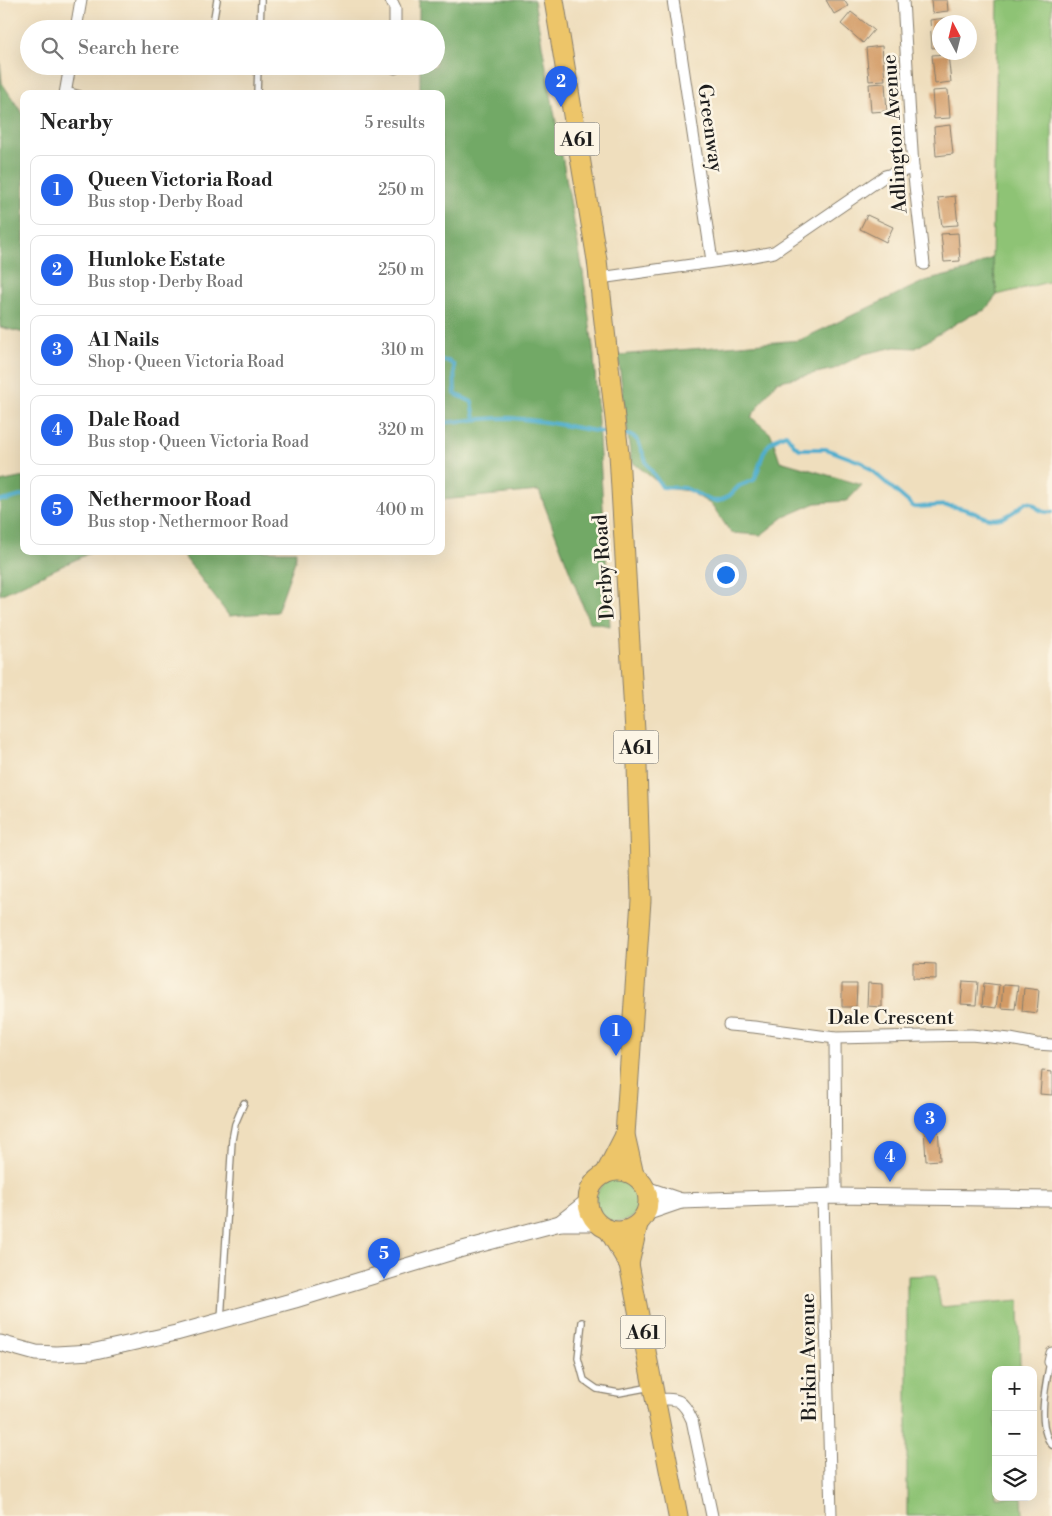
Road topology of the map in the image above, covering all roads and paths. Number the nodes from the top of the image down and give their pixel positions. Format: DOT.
graph roads {
  1 [pos="81,0"];
  2 [pos="217,0"];
  3 [pos="261,0"];
  4 [pos="391,0"];
  5 [pos="554,0"];
  6 [pos="673,0"];
  7 [pos="903,0"];
  8 [pos="78,20"];
  9 [pos="214,20"];
  10 [pos="260,20"];
  11 [pos="395,20"];
  12 [pos="68,75"];
  13 [pos="258,75"];
  14 [pos="65,90"];
  15 [pos="257,90"];
  16 [pos="913,168"];
  17 [pos="712,262"];
  18 [pos="924,264"];
  19 [pos="600,278"];
  20 [pos="729,1026"];
  21 [pos="835,1038"];
  22 [pos="1052,1045"];
  23 [pos="244,1103"];
  24 [pos="625,1135"];
  25 [pos="605,1174"];
  26 [pos="634,1175"];
  27 [pos="646,1190"];
  28 [pos="830,1197"];
  29 [pos="1052,1199"];
  30 [pos="588,1201"];
  31 [pos="681,1202"];
  32 [pos="642,1218"];
  33 [pos="560,1223"];
  34 [pos="603,1226"];
  35 [pos="629,1264"];
  36 [pos="221,1320"];
  37 [pos="582,1322"];
  38 [pos="0,1343"];
  39 [pos="1051,1359"];
  40 [pos="655,1393"];
  41 [pos="1052,1444"];
  42 [pos="678,1516"];
  43 [pos="712,1516"];
  44 [pos="831,1516"];
  1 -- 8 [label="street"];
  2 -- 9 [label="lane"];
  3 -- 10 [label="lane"];
  4 -- 11 [label="street"];
  5 -- 19 [label="highway, Derby Road / A61"];
  6 -- 17 [label="street, Greenway"];
  7 -- 16 [label="street, Adlington Avenue"];
  12 -- 14 [label="street"];
  13 -- 15 [label="lane"];
  16 -- 17 [label="street"];
  16 -- 18 [label="street, Adlington Avenue"];
  17 -- 19 [label="street"];
  19 -- 24 [label="highway, Derby Road / A61"];
  20 -- 21 [label="street, Dale Crescent"];
  21 -- 22 [label="street, Dale Crescent"];
  21 -- 28 [label="street, Birkin Avenue"];
  23 -- 36 [label="lane"];
  24 -- 25 [label="highway, Derby Road / A61"];
  24 -- 26 [label="highway, Derby Road / A61"];
  25 -- 26 [label="highway"];
  25 -- 30 [label="highway"];
  26 -- 27 [label="highway"];
  27 -- 31 [label="street"];
  27 -- 32 [label="highway"];
  28 -- 29 [label="street"];
  28 -- 31 [label="street"];
  28 -- 44 [label="street, Birkin Avenue"];
  30 -- 33 [label="street"];
  30 -- 34 [label="highway"];
  31 -- 32 [label="street"];
  32 -- 34 [label="highway"];
  32 -- 35 [label="highway, A61"];
  33 -- 34 [label="street"];
  33 -- 36 [label="street"];
  34 -- 35 [label="highway, A61"];
  35 -- 40 [label="highway, A61"];
  36 -- 38 [label="street"];
  37 -- 40 [label="lane"];
  39 -- 41 [label="lane"];
  40 -- 42 [label="highway, A61"];
  40 -- 43 [label="street"];
}
